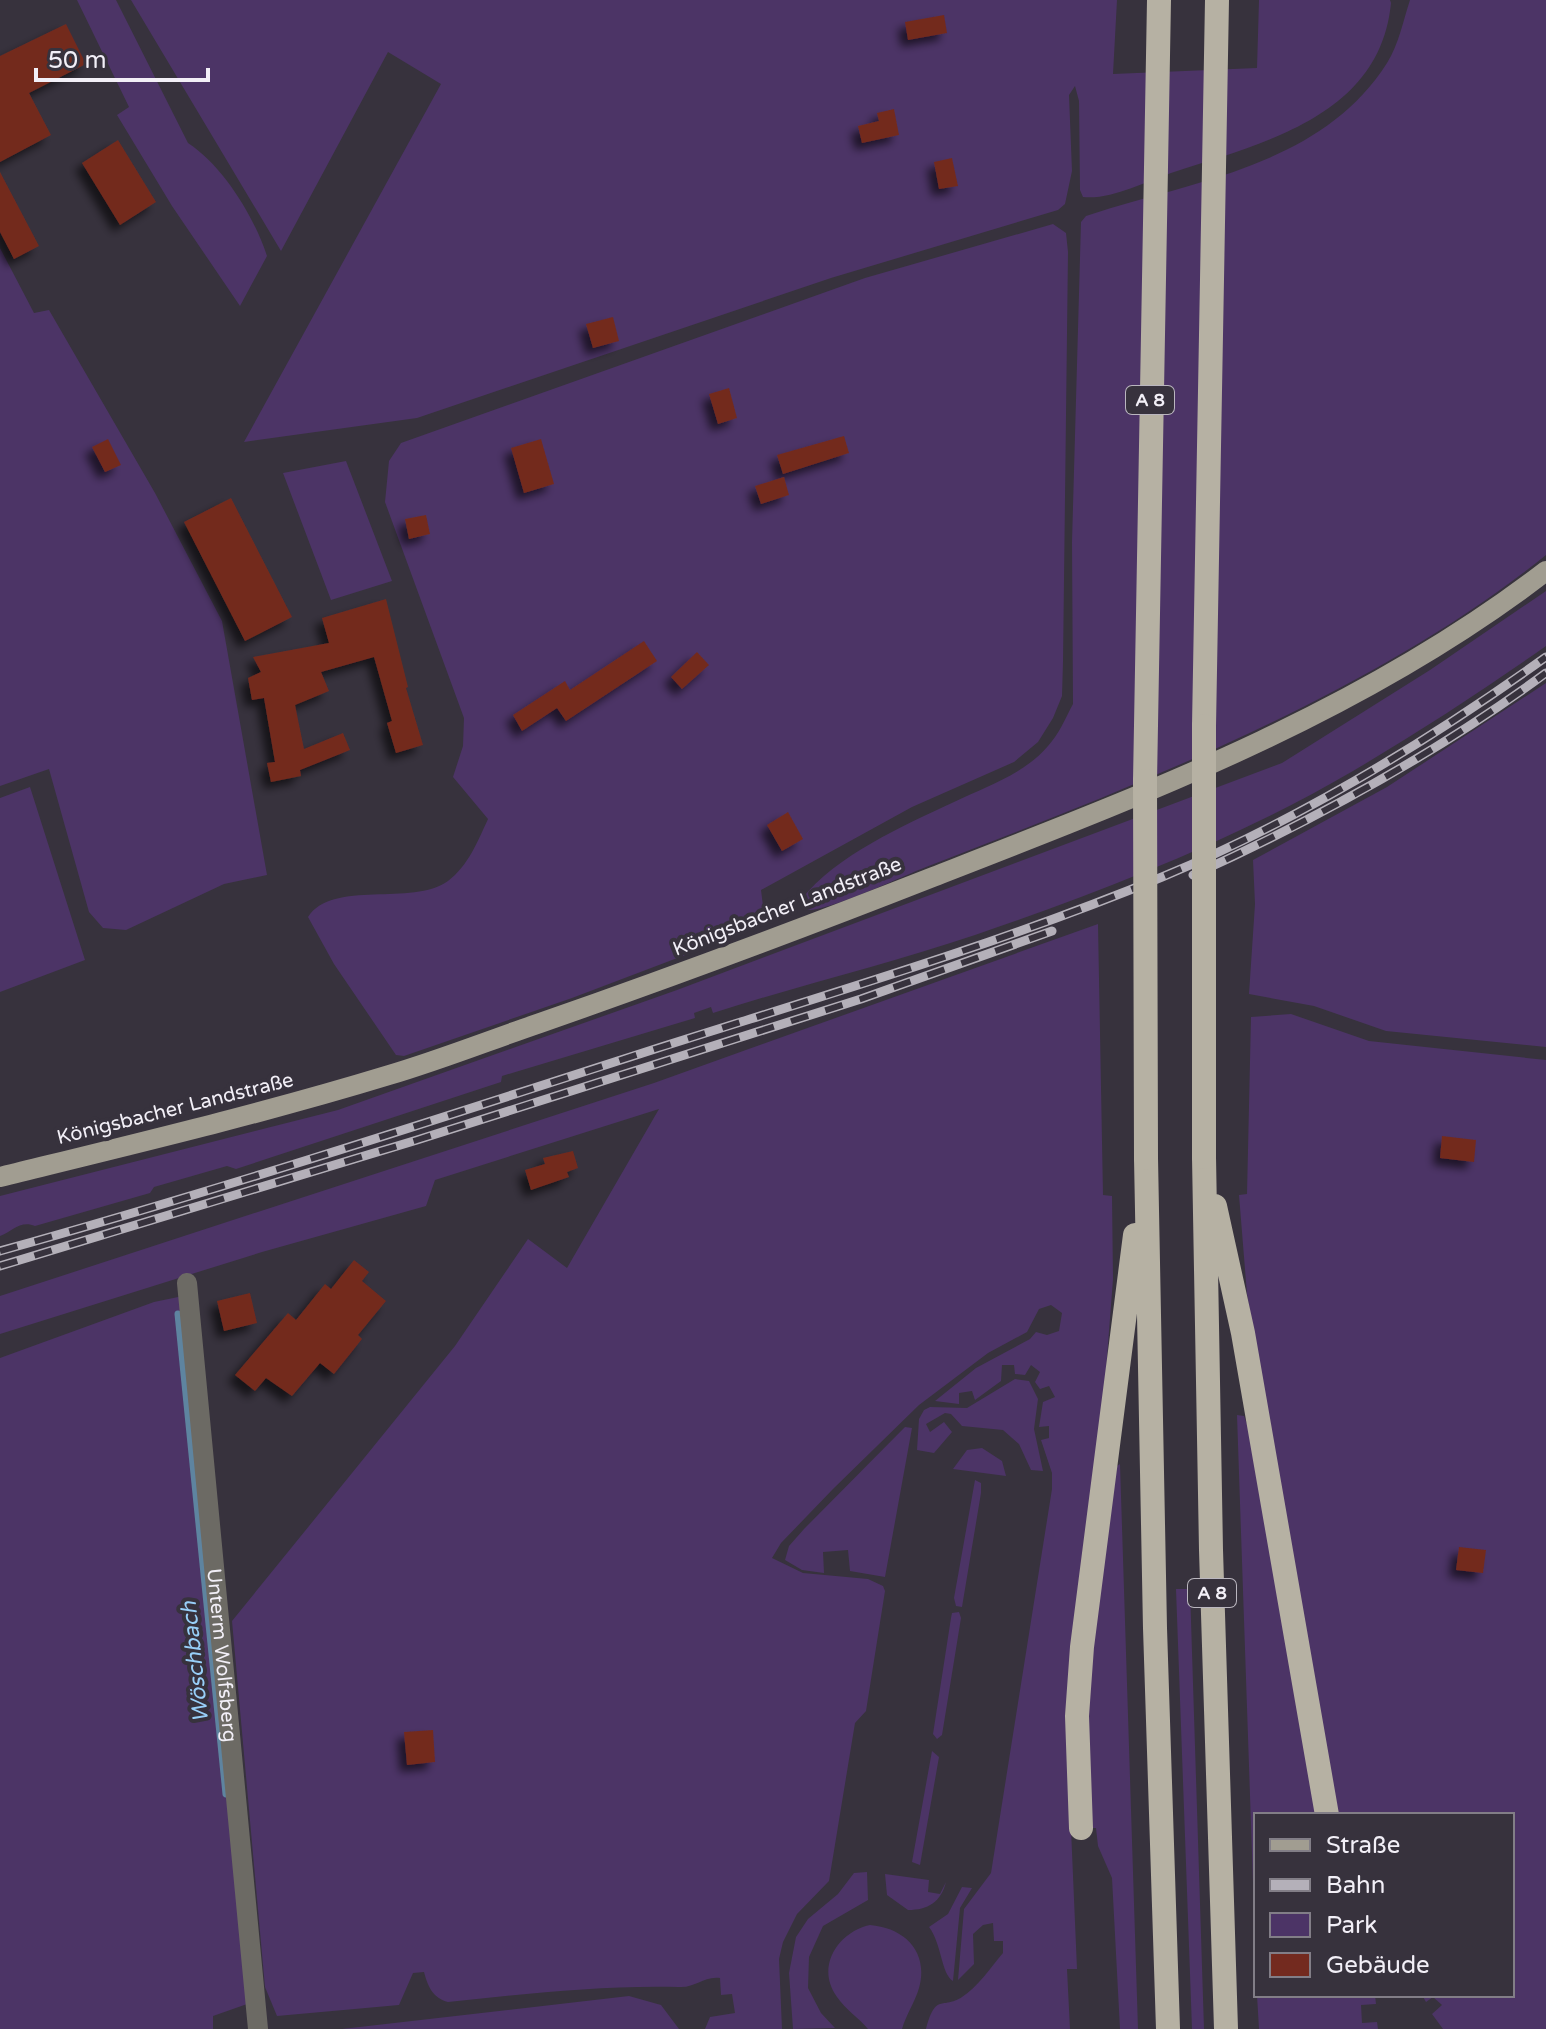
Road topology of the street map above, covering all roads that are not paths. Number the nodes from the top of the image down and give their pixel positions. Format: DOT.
graph roads {
  1 [pos="1158,10"];
  2 [pos="1217,11"];
  3 [pos="1546,571"];
  4 [pos="1204,1157"];
  5 [pos="1146,1158"];
  6 [pos="0,1177"];
  7 [pos="187,1283"];
  8 [pos="1327,1813"];
  9 [pos="1081,1828"];
  10 [pos="258,2029"];
  11 [pos="1168,2029"];
  12 [pos="1226,2029"];
  1 -- 5 [label="highway, A 8, bridge"];
  2 -- 4 [label="highway, A 8, bridge"];
  3 -- 6 [label="main road, Königsbacher Landstraße"];
  4 -- 8 [label="highway"];
  4 -- 12 [label="highway, A 8"];
  5 -- 9 [label="highway"];
  5 -- 11 [label="highway, A 8"];
  7 -- 10 [label="street, Unterm Wolfsberg"];
}
